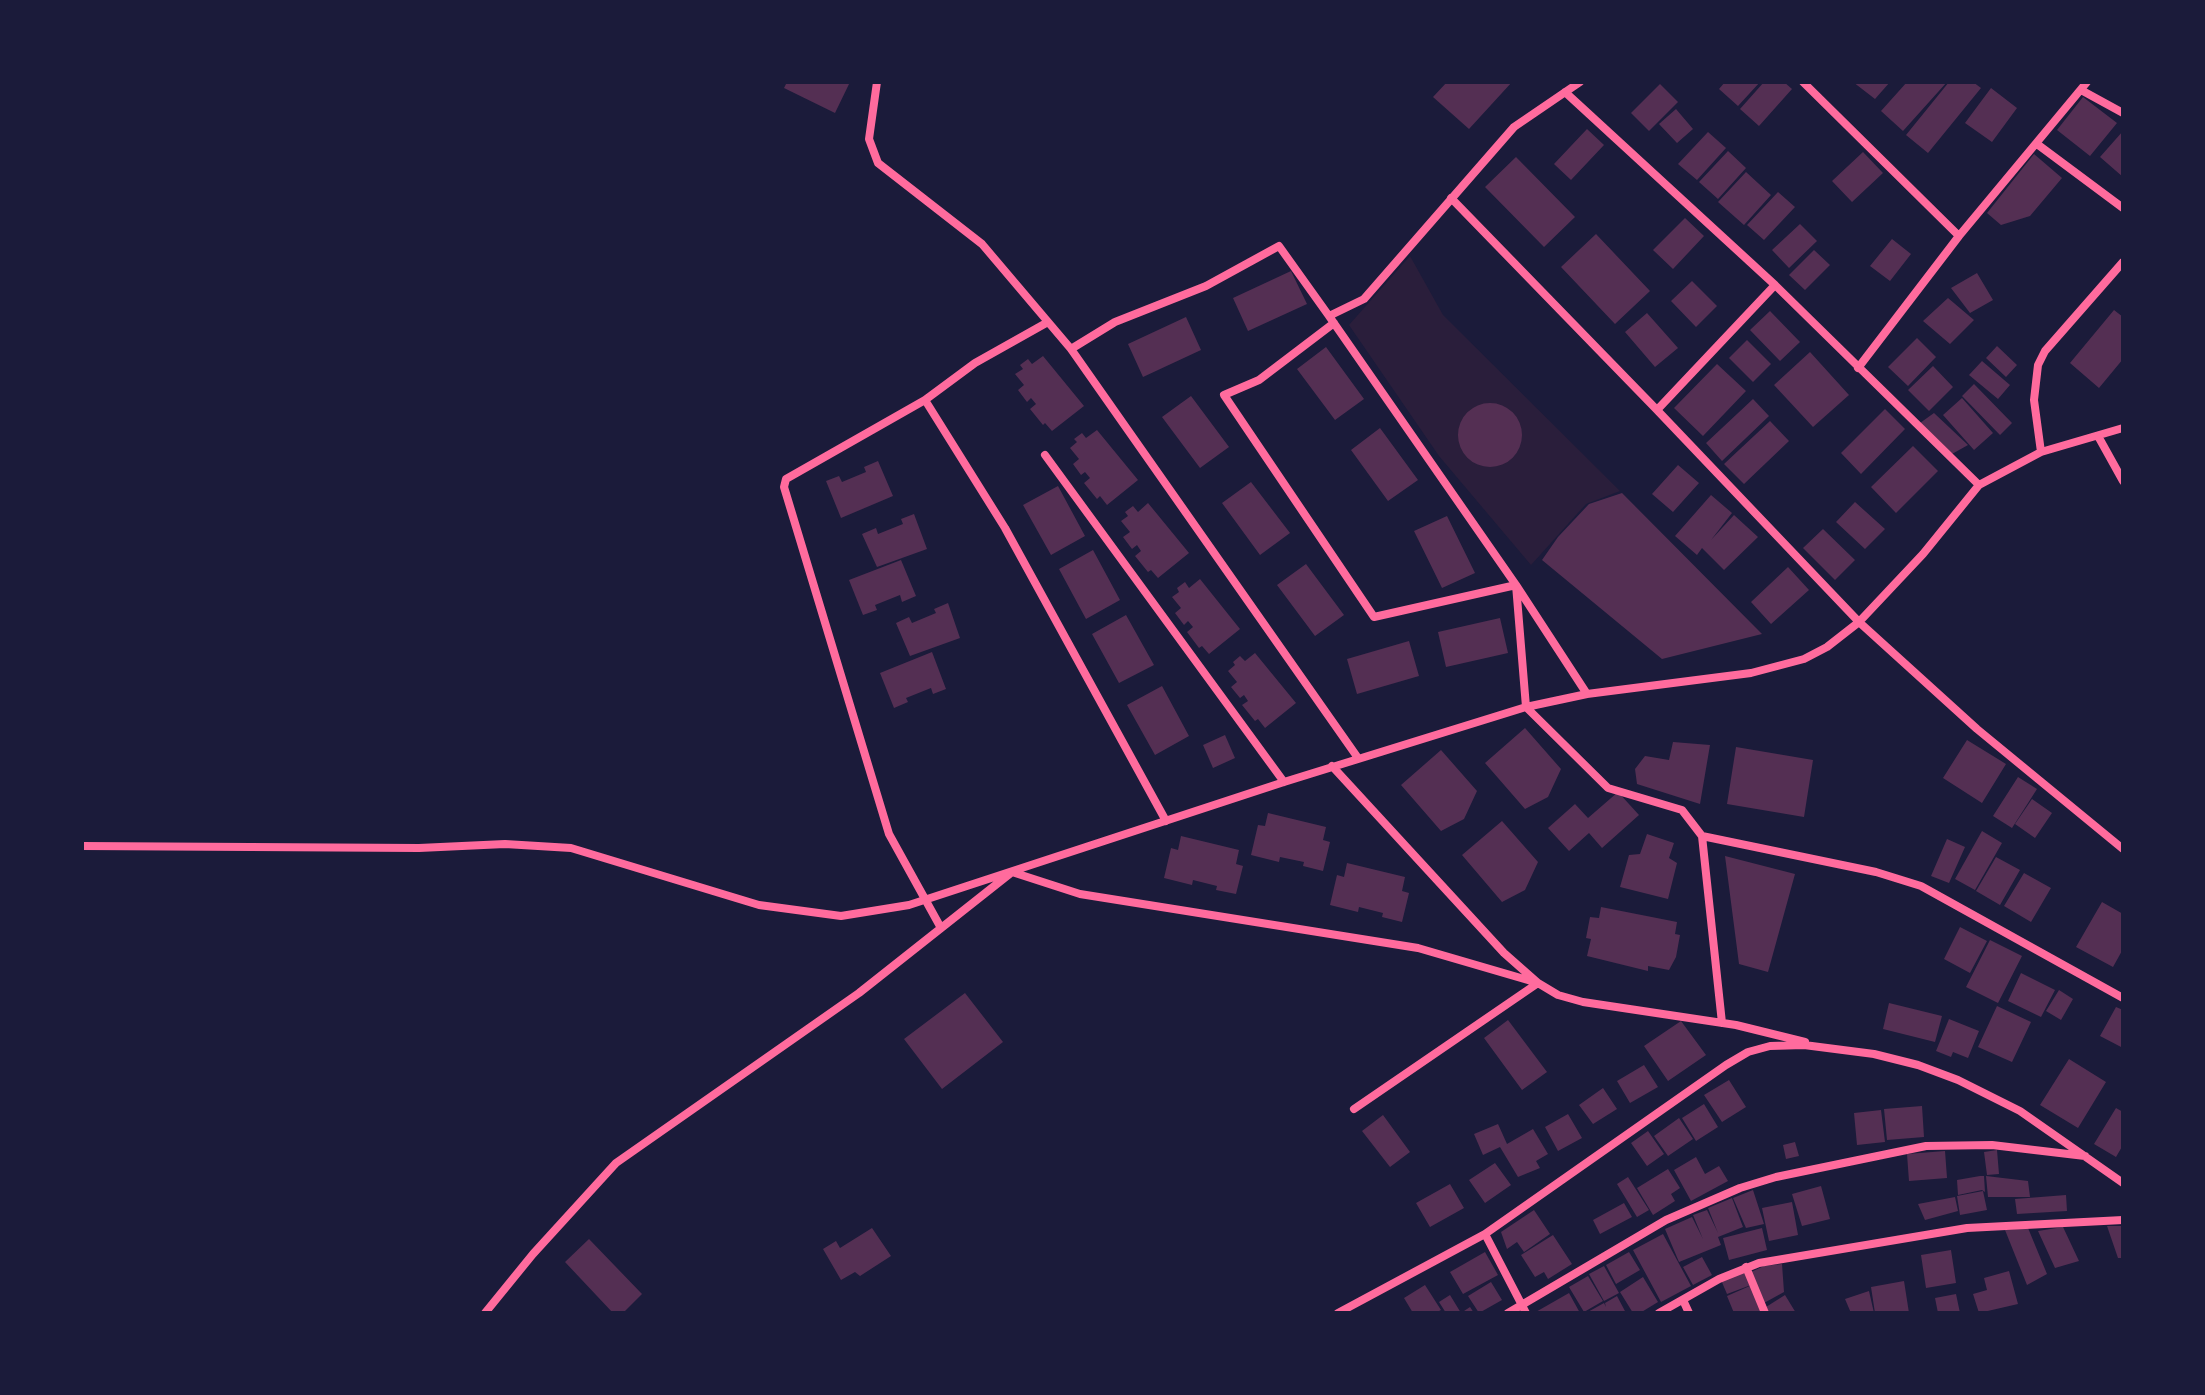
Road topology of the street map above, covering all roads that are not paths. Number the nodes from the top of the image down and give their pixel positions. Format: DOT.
graph roads {
  1 [pos="877,82"];
  2 [pos="1580,82"];
  3 [pos="1803,82"];
  4 [pos="2084,86"];
  5 [pos="1565,92"];
  6 [pos="2123,113"];
  7 [pos="2037,144"];
  8 [pos="1451,198"];
  9 [pos="2123,208"];
  10 [pos="1959,236"];
  11 [pos="2123,262"];
  12 [pos="1775,285"];
  13 [pos="1331,320"];
  14 [pos="1048,322"];
  15 [pos="1071,349"];
  16 [pos="1858,368"];
  17 [pos="925,400"];
  18 [pos="1657,410"];
  19 [pos="2123,428"];
  20 [pos="2098,436"];
  21 [pos="2041,452"];
  22 [pos="1045,455"];
  23 [pos="2123,481"];
  24 [pos="1979,485"];
  25 [pos="1516,585"];
  26 [pos="1859,622"];
  27 [pos="1587,694"];
  28 [pos="1526,707"];
  29 [pos="1358,758"];
  30 [pos="1332,766"];
  31 [pos="1284,782"];
  32 [pos="1166,821"];
  33 [pos="1702,836"];
  34 [pos="82,846"];
  35 [pos="2123,849"];
  36 [pos="1012,872"];
  37 [pos="927,900"];
  38 [pos="941,928"];
  39 [pos="1538,983"];
  40 [pos="2123,998"];
  41 [pos="1722,1023"];
  42 [pos="1837,1049"];
  43 [pos="1354,1109"];
  44 [pos="2085,1157"];
  45 [pos="2123,1183"];
  46 [pos="2123,1220"];
  47 [pos="1485,1234"];
  48 [pos="1746,1267"];
  49 [pos="1683,1300"];
  50 [pos="1524,1309"];
  51 [pos="485,1313"];
  52 [pos="1338,1313"];
  53 [pos="1508,1313"];
  54 [pos="1659,1313"];
  55 [pos="1689,1313"];
  56 [pos="1765,1313"];
  1 -- 14 [label="street"];
  2 -- 5 [label="street"];
  3 -- 10 [label="street"];
  4 -- 6 [label="street"];
  4 -- 7 [label="street"];
  5 -- 8 [label="street"];
  5 -- 12 [label="street"];
  7 -- 9 [label="street"];
  7 -- 10 [label="street"];
  8 -- 13 [label="street"];
  8 -- 18 [label="street"];
  10 -- 16 [label="street"];
  11 -- 21 [label="street"];
  12 -- 16 [label="street"];
  12 -- 18 [label="street"];
  13 -- 15 [label="street"];
  13 -- 25 [label="street"];
  13 -- 25 [label="street"];
  14 -- 15 [label="street"];
  14 -- 17 [label="street"];
  15 -- 29 [label="street"];
  16 -- 24 [label="street"];
  17 -- 32 [label="street"];
  17 -- 37 [label="street"];
  18 -- 26 [label="street"];
  19 -- 20 [label="street"];
  20 -- 21 [label="street"];
  20 -- 23 [label="street"];
  21 -- 24 [label="street"];
  22 -- 31 [label="street"];
  24 -- 26 [label="street"];
  25 -- 27 [label="street"];
  25 -- 28 [label="street"];
  26 -- 27 [label="street"];
  26 -- 35 [label="street"];
  27 -- 28 [label="street"];
  28 -- 29 [label="street"];
  28 -- 33 [label="street"];
  29 -- 30 [label="street"];
  30 -- 31 [label="street"];
  30 -- 39 [label="street"];
  31 -- 32 [label="street"];
  32 -- 36 [label="street"];
  33 -- 40 [label="street"];
  33 -- 41 [label="street"];
  34 -- 37 [label="street"];
  36 -- 37 [label="street"];
  36 -- 38 [label="street"];
  36 -- 39 [label="street"];
  37 -- 38 [label="street"];
  38 -- 51 [label="street"];
  39 -- 41 [label="street"];
  39 -- 43 [label="street"];
  41 -- 42 [label="street"];
  42 -- 44 [label="street"];
  42 -- 47 [label="street"];
  44 -- 45 [label="street"];
  44 -- 50 [label="street"];
  46 -- 48 [label="street"];
  47 -- 50 [label="street"];
  47 -- 52 [label="street"];
  48 -- 49 [label="street"];
  48 -- 56 [label="street"];
  49 -- 54 [label="street"];
  49 -- 55 [label="street"];
  50 -- 53 [label="street"];
}
